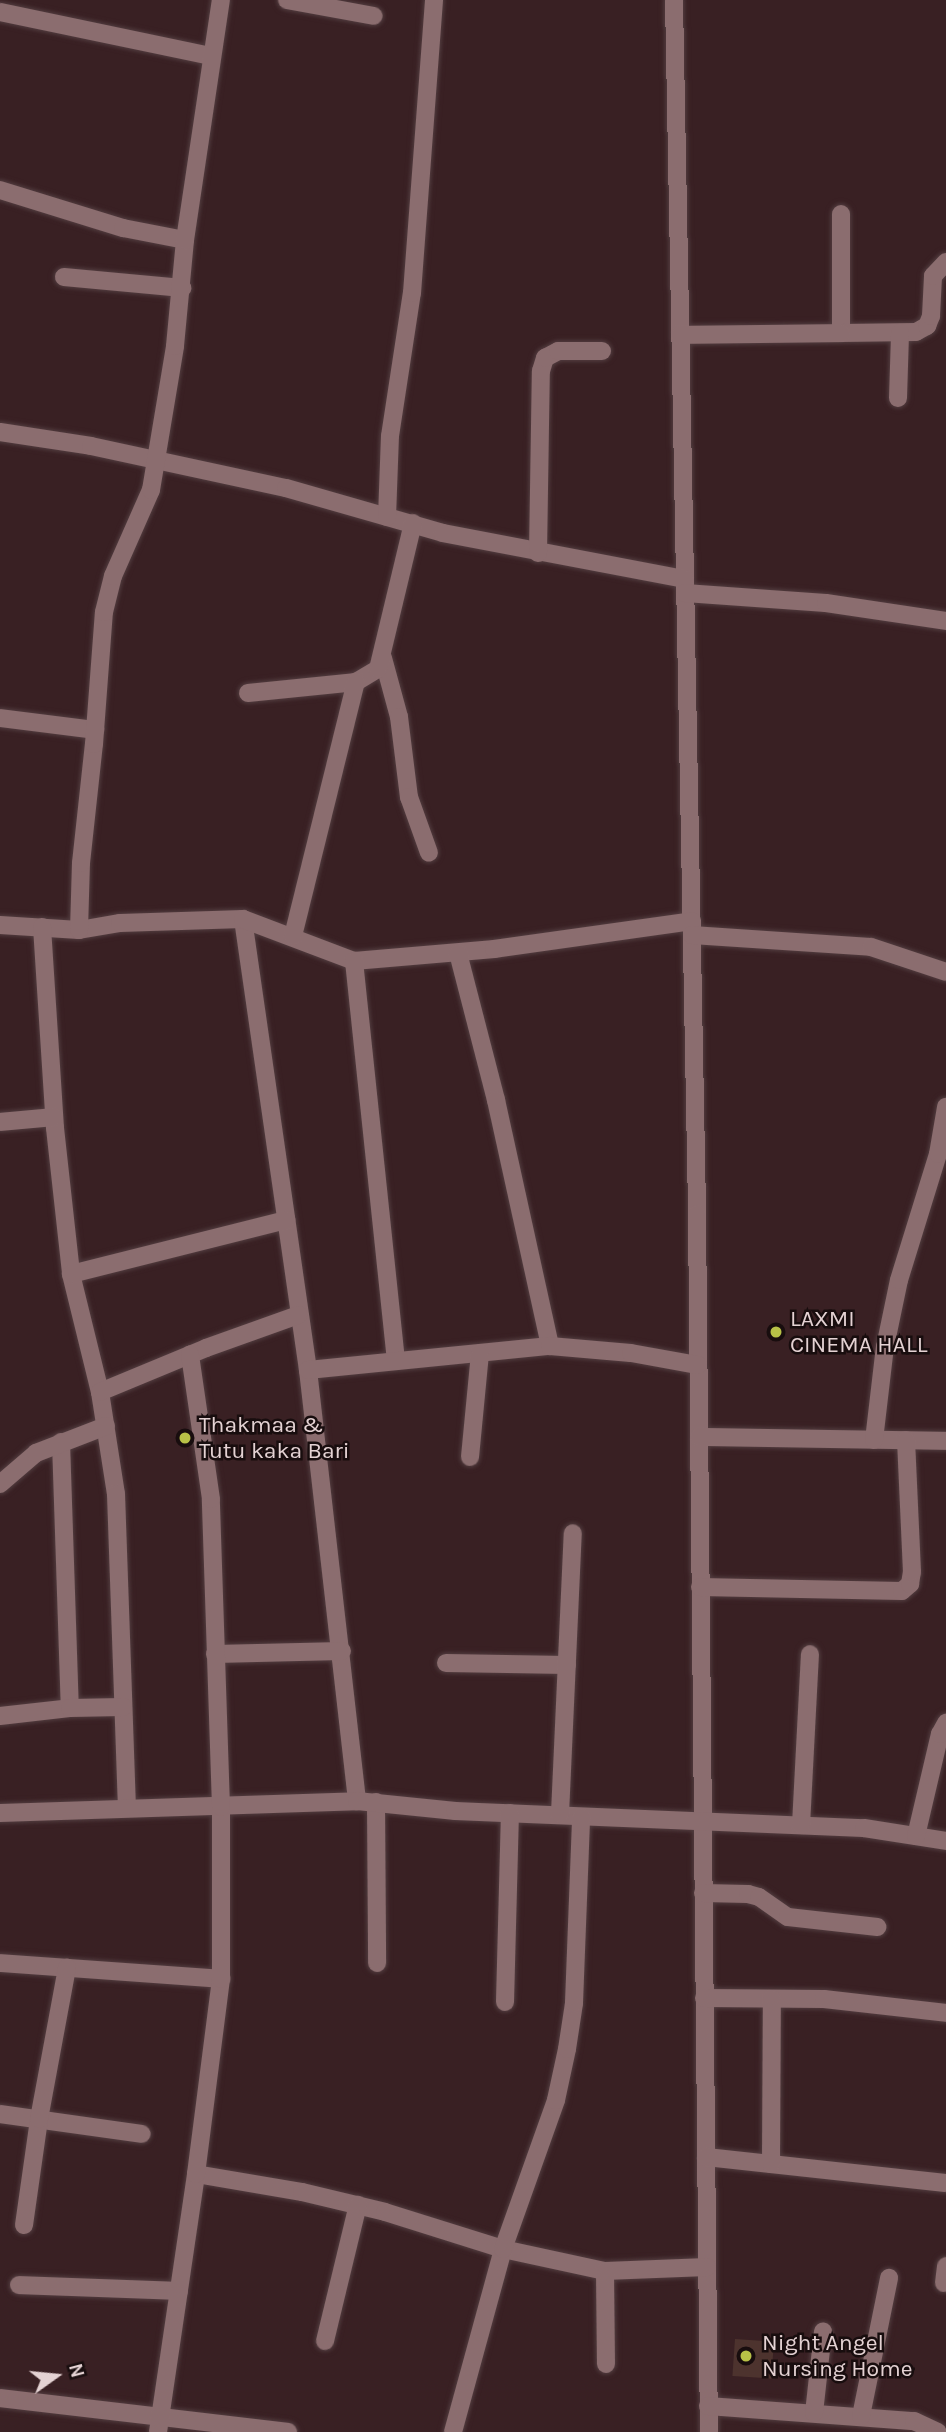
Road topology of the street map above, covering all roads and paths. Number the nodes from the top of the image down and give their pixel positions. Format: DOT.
graph roads {
  1 [pos="220,0"];
  2 [pos="287,0"];
  3 [pos="434,0"];
  4 [pos="674,0"];
  5 [pos="0,12"];
  6 [pos="374,16"];
  7 [pos="211,56"];
  8 [pos="0,190"];
  9 [pos="841,214"];
  10 [pos="185,240"];
  11 [pos="946,262"];
  12 [pos="64,277"];
  13 [pos="182,288"];
  14 [pos="841,333"];
  15 [pos="900,333"];
  16 [pos="680,335"];
  17 [pos="602,351"];
  18 [pos="898,398"];
  19 [pos="0,432"];
  20 [pos="156,462"];
  21 [pos="387,517"];
  22 [pos="413,523"];
  23 [pos="538,553"];
  24 [pos="685,586"];
  25 [pos="946,621"];
  26 [pos="383,658"];
  27 [pos="356,682"];
  28 [pos="248,693"];
  29 [pos="0,718"];
  30 [pos="95,730"];
  31 [pos="429,853"];
  32 [pos="243,919"];
  33 [pos="0,925"];
  34 [pos="42,928"];
  35 [pos="692,928"];
  36 [pos="79,930"];
  37 [pos="293,936"];
  38 [pos="458,953"];
  39 [pos="354,961"];
  40 [pos="946,972"];
  41 [pos="946,1107"];
  42 [pos="54,1117"];
  43 [pos="0,1122"];
  44 [pos="286,1220"];
  45 [pos="71,1274"];
  46 [pos="298,1315"];
  47 [pos="550,1346"];
  48 [pos="480,1353"];
  49 [pos="190,1354"];
  50 [pos="396,1361"];
  51 [pos="698,1365"];
  52 [pos="308,1370"];
  53 [pos="100,1392"];
  54 [pos="106,1426"];
  55 [pos="699,1437"];
  56 [pos="874,1440"];
  57 [pos="906,1440"];
  58 [pos="946,1441"];
  59 [pos="61,1442"];
  60 [pos="470,1457"];
  61 [pos="0,1483"];
  62 [pos="573,1533"];
  63 [pos="700,1587"];
  64 [pos="342,1651"];
  65 [pos="215,1654"];
  66 [pos="810,1654"];
  67 [pos="446,1663"];
  68 [pos="567,1665"];
  69 [pos="123,1707"];
  70 [pos="69,1708"];
  71 [pos="0,1716"];
  72 [pos="946,1723"];
  73 [pos="357,1801"];
  74 [pos="376,1802"];
  75 [pos="221,1807"];
  76 [pos="127,1808"];
  77 [pos="0,1813"];
  78 [pos="510,1813"];
  79 [pos="560,1814"];
  80 [pos="581,1817"];
  81 [pos="703,1821"];
  82 [pos="801,1825"];
  83 [pos="916,1836"];
  84 [pos="946,1842"];
  85 [pos="703,1893"];
  86 [pos="877,1927"];
  87 [pos="0,1963"];
  88 [pos="377,1963"];
  89 [pos="67,1968"];
  90 [pos="220,1979"];
  91 [pos="704,1998"];
  92 [pos="772,1999"];
  93 [pos="505,2002"];
  94 [pos="946,2013"];
  95 [pos="0,2114"];
  96 [pos="39,2119"];
  97 [pos="142,2134"];
  98 [pos="706,2157"];
  99 [pos="771,2164"];
  100 [pos="196,2174"];
  101 [pos="946,2183"];
  102 [pos="358,2205"];
  103 [pos="24,2225"];
  104 [pos="503,2249"];
  105 [pos="707,2267"];
  106 [pos="606,2271"];
  107 [pos="889,2278"];
  108 [pos="19,2285"];
  109 [pos="179,2291"];
  110 [pos="822,2331"];
  111 [pos="325,2341"];
  112 [pos="606,2364"];
  113 [pos="0,2398"];
  114 [pos="709,2406"];
  115 [pos="814,2413"];
  116 [pos="861,2416"];
  117 [pos="159,2425"];
  118 [pos="288,2432"];
  119 [pos="453,2432"];
  120 [pos="709,2432"];
  121 [pos="938,2432"];
  1 -- 7 [label="street"];
  2 -- 6 [label="street"];
  3 -- 21 [label="street"];
  4 -- 16 [label="street"];
  5 -- 7 [label="street"];
  7 -- 10 [label="street"];
  8 -- 10 [label="street"];
  9 -- 14 [label="street"];
  10 -- 13 [label="street"];
  11 -- 15 [label="street"];
  12 -- 13 [label="street"];
  13 -- 20 [label="street"];
  14 -- 15 [label="street"];
  14 -- 16 [label="street"];
  15 -- 18 [label="street"];
  16 -- 24 [label="street"];
  17 -- 23 [label="street"];
  19 -- 20 [label="street"];
  20 -- 21 [label="street"];
  20 -- 30 [label="street"];
  21 -- 22 [label="street"];
  22 -- 23 [label="street"];
  22 -- 26 [label="street"];
  23 -- 24 [label="street"];
  24 -- 25 [label="street"];
  24 -- 35 [label="street"];
  26 -- 27 [label="street"];
  26 -- 31 [label="street"];
  27 -- 28 [label="street"];
  27 -- 37 [label="street"];
  29 -- 30 [label="street"];
  30 -- 36 [label="street"];
  32 -- 36 [label="street"];
  32 -- 37 [label="street"];
  32 -- 44 [label="street"];
  33 -- 34 [label="street"];
  34 -- 36 [label="street"];
  34 -- 42 [label="street"];
  35 -- 38 [label="street"];
  35 -- 40 [label="street"];
  35 -- 51 [label="street"];
  37 -- 39 [label="street"];
  38 -- 39 [label="street"];
  38 -- 47 [label="street"];
  39 -- 50 [label="street"];
  41 -- 56 [label="street"];
  42 -- 43 [label="street"];
  42 -- 45 [label="street"];
  44 -- 45 [label="street"];
  44 -- 46 [label="street"];
  45 -- 53 [label="street"];
  46 -- 49 [label="street"];
  46 -- 52 [label="street"];
  47 -- 48 [label="street"];
  47 -- 51 [label="street"];
  48 -- 50 [label="street"];
  48 -- 60 [label="street"];
  49 -- 53 [label="street"];
  49 -- 65 [label="street"];
  50 -- 52 [label="street"];
  51 -- 55 [label="street"];
  52 -- 64 [label="street"];
  53 -- 54 [label="street"];
  54 -- 59 [label="street"];
  54 -- 69 [label="street"];
  55 -- 56 [label="street"];
  55 -- 63 [label="street"];
  56 -- 57 [label="street"];
  57 -- 58 [label="street"];
  57 -- 63 [label="street"];
  59 -- 61 [label="street"];
  59 -- 70 [label="street"];
  62 -- 68 [label="street"];
  63 -- 81 [label="street"];
  64 -- 65 [label="street"];
  64 -- 73 [label="street"];
  65 -- 75 [label="street"];
  66 -- 82 [label="street"];
  67 -- 68 [label="street"];
  68 -- 79 [label="street"];
  69 -- 70 [label="street"];
  69 -- 76 [label="street"];
  70 -- 71 [label="street"];
  72 -- 83 [label="street"];
  73 -- 74 [label="street"];
  73 -- 75 [label="street"];
  74 -- 78 [label="street"];
  74 -- 88 [label="street"];
  75 -- 76 [label="street"];
  75 -- 90 [label="street"];
  76 -- 77 [label="street"];
  78 -- 79 [label="street"];
  78 -- 93 [label="street"];
  79 -- 80 [label="street"];
  80 -- 81 [label="street"];
  80 -- 104 [label="street"];
  81 -- 82 [label="street"];
  81 -- 85 [label="street"];
  82 -- 83 [label="street"];
  83 -- 84 [label="street"];
  85 -- 86 [label="street"];
  85 -- 91 [label="street"];
  87 -- 89 [label="street"];
  89 -- 90 [label="street"];
  89 -- 96 [label="street"];
  90 -- 100 [label="street"];
  91 -- 92 [label="street"];
  91 -- 98 [label="street"];
  92 -- 94 [label="street"];
  92 -- 99 [label="street"];
  95 -- 96 [label="street"];
  96 -- 97 [label="street"];
  96 -- 103 [label="street"];
  98 -- 99 [label="street"];
  98 -- 105 [label="street"];
  99 -- 101 [label="street"];
  100 -- 102 [label="street"];
  100 -- 109 [label="street"];
  102 -- 104 [label="street"];
  102 -- 111 [label="street"];
  104 -- 106 [label="street"];
  104 -- 119 [label="street"];
  105 -- 106 [label="street"];
  105 -- 114 [label="street"];
  106 -- 112 [label="street"];
  107 -- 116 [label="street"];
  108 -- 109 [label="street"];
  109 -- 117 [label="street"];
  110 -- 115 [label="street"];
  113 -- 117 [label="street"];
  114 -- 115 [label="street"];
  114 -- 120 [label="street"];
  115 -- 116 [label="street"];
  116 -- 121 [label="street"];
  117 -- 118 [label="street"];
}
